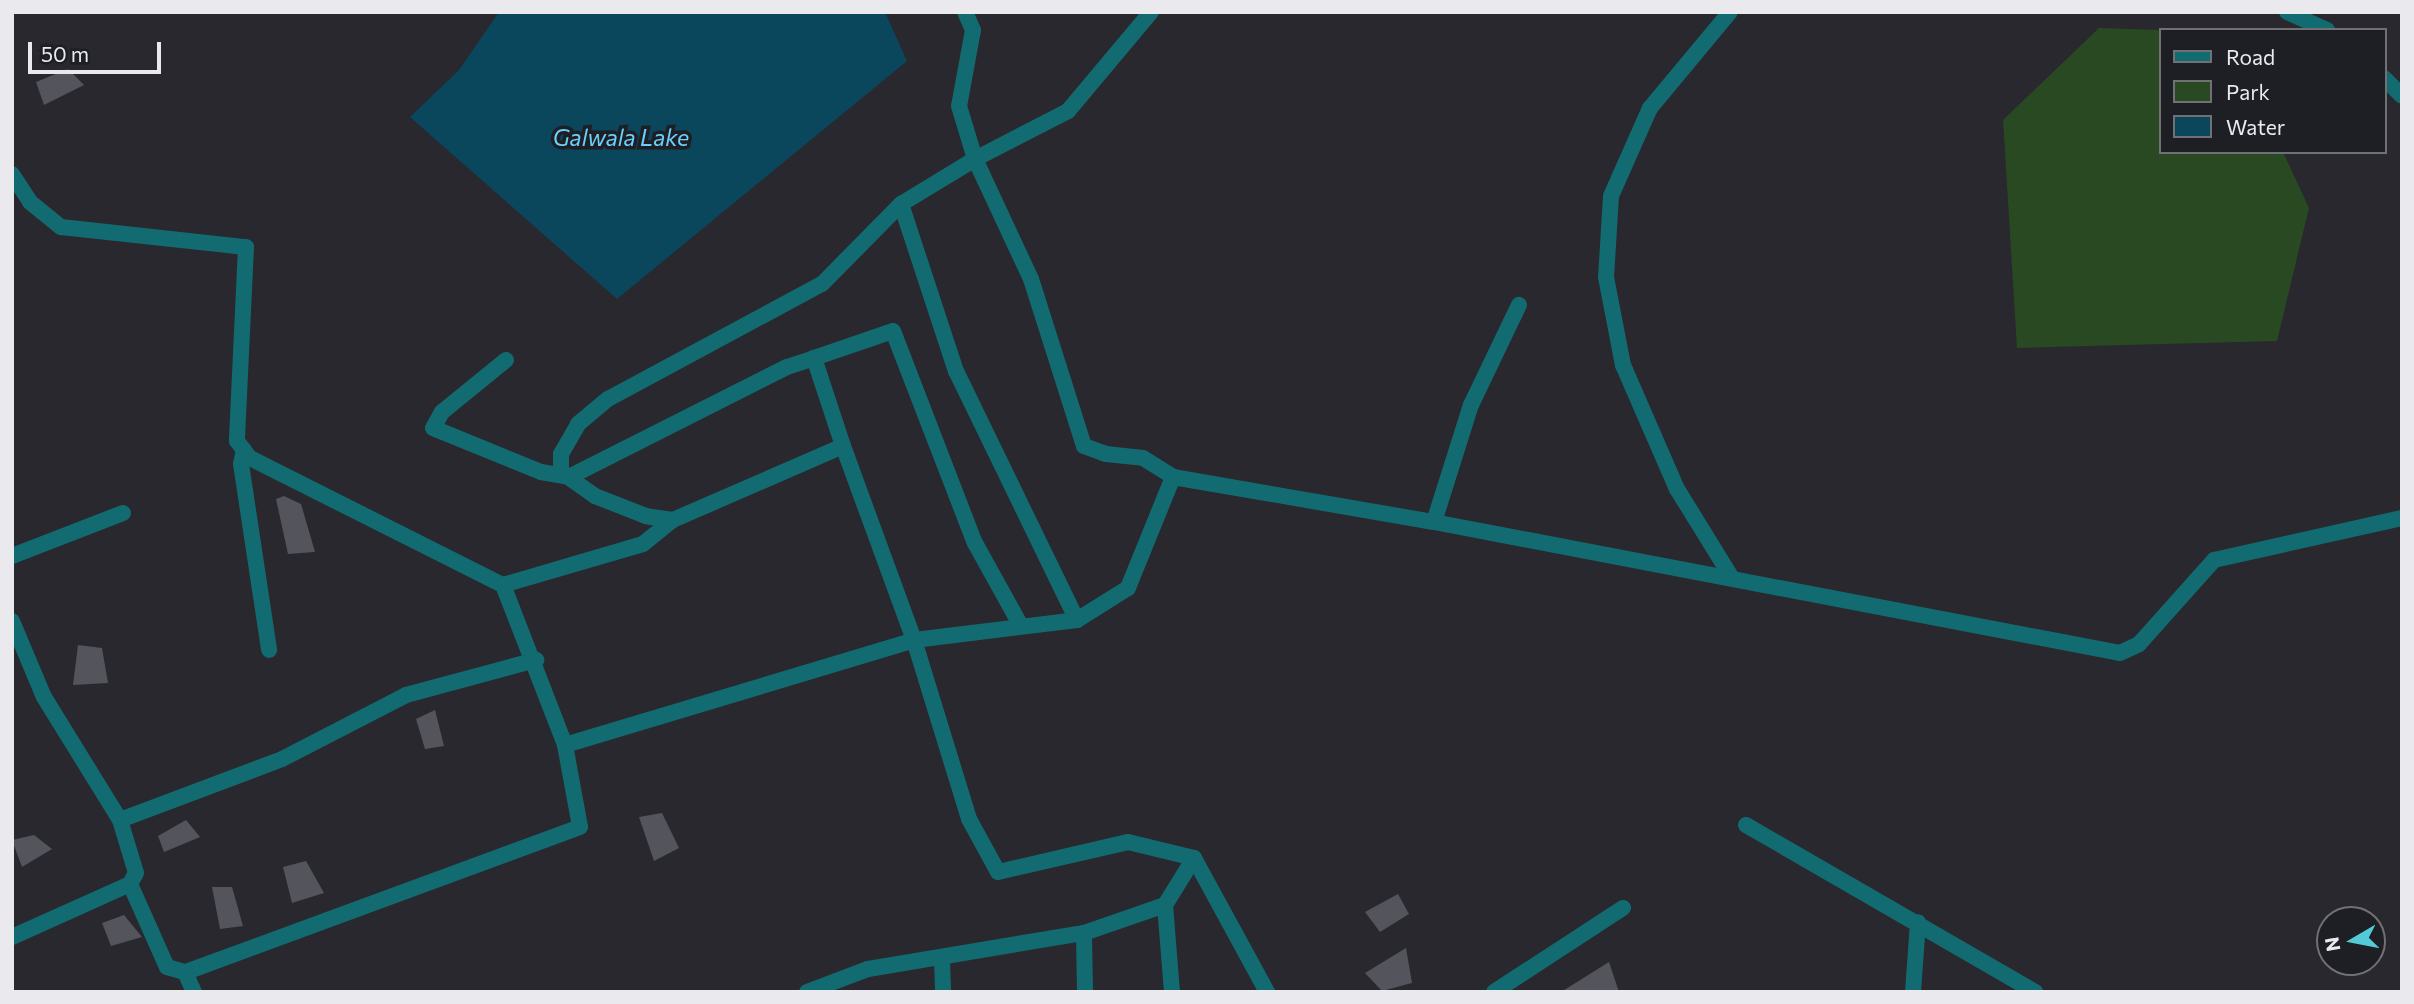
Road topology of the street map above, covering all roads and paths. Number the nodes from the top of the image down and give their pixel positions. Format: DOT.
graph roads {
  1 [pos="965,12"];
  2 [pos="1151,12"];
  3 [pos="1730,12"];
  4 [pos="2287,12"];
  5 [pos="2323,28"];
  6 [pos="2386,80"];
  7 [pos="2402,96"];
  8 [pos="975,159"];
  9 [pos="12,174"];
  10 [pos="901,204"];
  11 [pos="1519,305"];
  12 [pos="814,358"];
  13 [pos="506,360"];
  14 [pos="843,446"];
  15 [pos="244,450"];
  16 [pos="569,477"];
  17 [pos="1173,477"];
  18 [pos="123,513"];
  19 [pos="2402,519"];
  20 [pos="673,520"];
  21 [pos="1434,522"];
  22 [pos="12,556"];
  23 [pos="1732,578"];
  24 [pos="503,584"];
  25 [pos="1077,620"];
  26 [pos="12,621"];
  27 [pos="1021,626"];
  28 [pos="914,640"];
  29 [pos="269,650"];
  30 [pos="536,660"];
  31 [pos="565,745"];
  32 [pos="120,820"];
  33 [pos="1746,825"];
  34 [pos="1194,858"];
  35 [pos="131,884"];
  36 [pos="1165,905"];
  37 [pos="1623,908"];
  38 [pos="1918,922"];
  39 [pos="1084,933"];
  40 [pos="12,937"];
  41 [pos="942,960"];
  42 [pos="185,972"];
  43 [pos="194,992"];
  44 [pos="807,992"];
  45 [pos="943,992"];
  46 [pos="1085,992"];
  47 [pos="1172,992"];
  48 [pos="1267,992"];
  49 [pos="1494,992"];
  50 [pos="1913,992"];
  51 [pos="2035,992"];
  1 -- 8 [label="street"];
  2 -- 8 [label="street"];
  3 -- 23 [label="street"];
  4 -- 5 [label="street"];
  6 -- 7 [label="street"];
  8 -- 10 [label="street"];
  8 -- 17 [label="street"];
  9 -- 15 [label="street"];
  10 -- 16 [label="street"];
  10 -- 25 [label="street"];
  11 -- 21 [label="street"];
  12 -- 14 [label="street"];
  12 -- 16 [label="street"];
  12 -- 27 [label="street"];
  13 -- 16 [label="street"];
  14 -- 20 [label="street"];
  14 -- 28 [label="street"];
  15 -- 24 [label="street"];
  15 -- 29 [label="street"];
  16 -- 20 [label="street"];
  17 -- 21 [label="street"];
  17 -- 25 [label="street"];
  18 -- 22 [label="street"];
  19 -- 23 [label="street"];
  20 -- 24 [label="street"];
  21 -- 23 [label="street"];
  24 -- 30 [label="street"];
  25 -- 27 [label="street"];
  26 -- 32 [label="street"];
  27 -- 28 [label="street"];
  28 -- 31 [label="street"];
  28 -- 34 [label="street"];
  30 -- 31 [label="street"];
  30 -- 32 [label="street"];
  31 -- 42 [label="street"];
  32 -- 35 [label="street"];
  33 -- 38 [label="street"];
  34 -- 36 [label="street"];
  34 -- 48 [label="street"];
  35 -- 40 [label="street"];
  35 -- 42 [label="street"];
  36 -- 39 [label="street"];
  36 -- 47 [label="street"];
  37 -- 49 [label="street"];
  38 -- 50 [label="street"];
  38 -- 51 [label="street"];
  39 -- 41 [label="street"];
  39 -- 46 [label="street"];
  41 -- 44 [label="street"];
  41 -- 45 [label="street"];
  42 -- 43 [label="street"];
}
